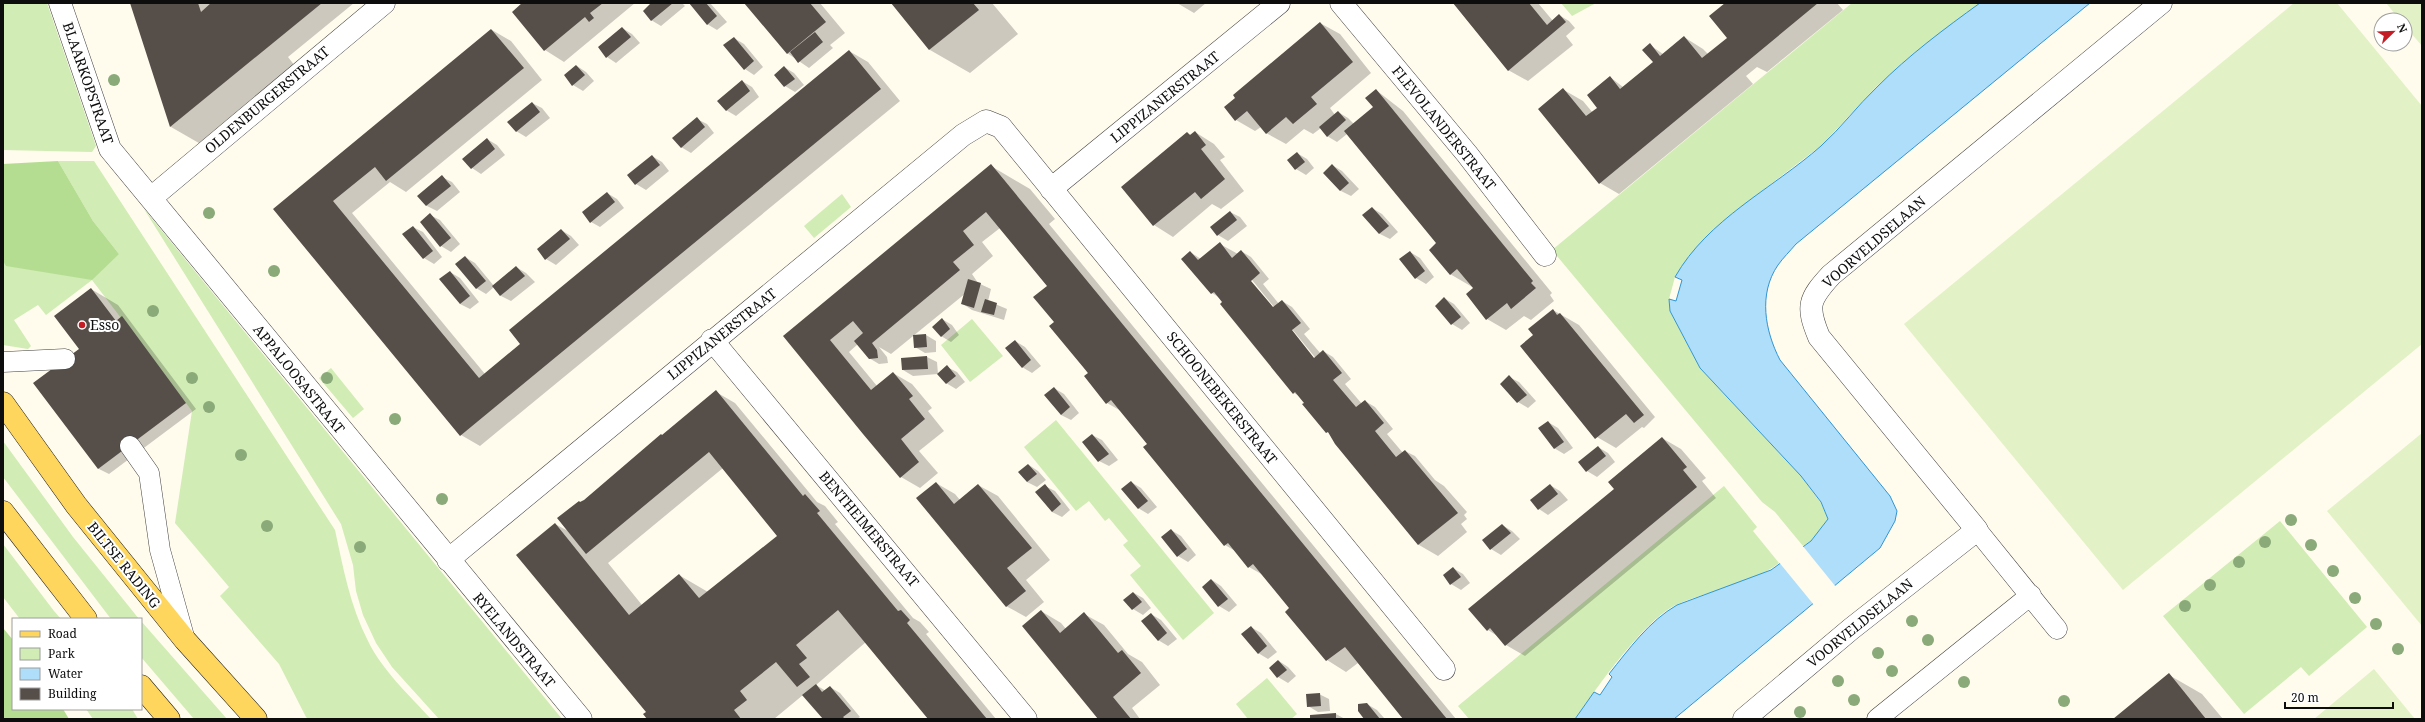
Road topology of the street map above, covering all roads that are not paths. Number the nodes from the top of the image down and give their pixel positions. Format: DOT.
graph roads {
  1 [pos="60,3"];
  2 [pos="384,3"];
  3 [pos="1278,3"];
  4 [pos="1341,3"];
  5 [pos="2161,3"];
  6 [pos="1001,127"];
  7 [pos="1051,189"];
  8 [pos="151,198"];
  9 [pos="1545,255"];
  10 [pos="712,340"];
  11 [pos="66,359"];
  12 [pos="3,362"];
  13 [pos="3,403"];
  14 [pos="130,446"];
  15 [pos="3,512"];
  16 [pos="1977,530"];
  17 [pos="448,560"];
  18 [pos="2031,595"];
  19 [pos="85,618"];
  20 [pos="2057,629"];
  21 [pos="185,640"];
  22 [pos="1444,669"];
  23 [pos="142,687"];
  24 [pos="169,719"];
  25 [pos="256,719"];
  26 [pos="581,719"];
  27 [pos="1026,719"];
  28 [pos="1744,719"];
  29 [pos="1876,719"];
  1 -- 8 [label="street, BLAARKOPSTRAAT"];
  2 -- 8 [label="street, OLDENBURGERSTRAAT"];
  3 -- 7 [label="street, LIPPIZANERSTRAAT"];
  4 -- 9 [label="street, FLEVOLANDERSTRAAT"];
  5 -- 16 [label="street, VOORVELDSELAAN"];
  6 -- 7 [label="street, SCHOONEBEKERSTRAAT"];
  6 -- 10 [label="street, LIPPIZANERSTRAAT"];
  7 -- 22 [label="street, SCHOONEBEKERSTRAAT"];
  8 -- 17 [label="street, APPALOOSASTRAAT"];
  10 -- 17 [label="street, LIPPIZANERSTRAAT"];
  10 -- 27 [label="street, BENTHEIMERSTRAAT"];
  11 -- 12 [label="lane"];
  13 -- 21 [label="main road, BILTSE RADING"];
  14 -- 21 [label="lane"];
  15 -- 19 [label="main road"];
  16 -- 18 [label="lane, VOORVELDSELAAN"];
  16 -- 28 [label="street, VOORVELDSELAAN"];
  17 -- 26 [label="street, RYELANDSTRAAT"];
  18 -- 20 [label="lane, VOORVELDSELAAN"];
  18 -- 29 [label="lane"];
  21 -- 25 [label="main road, BILTSE RADING"];
  23 -- 24 [label="main road"];
}
